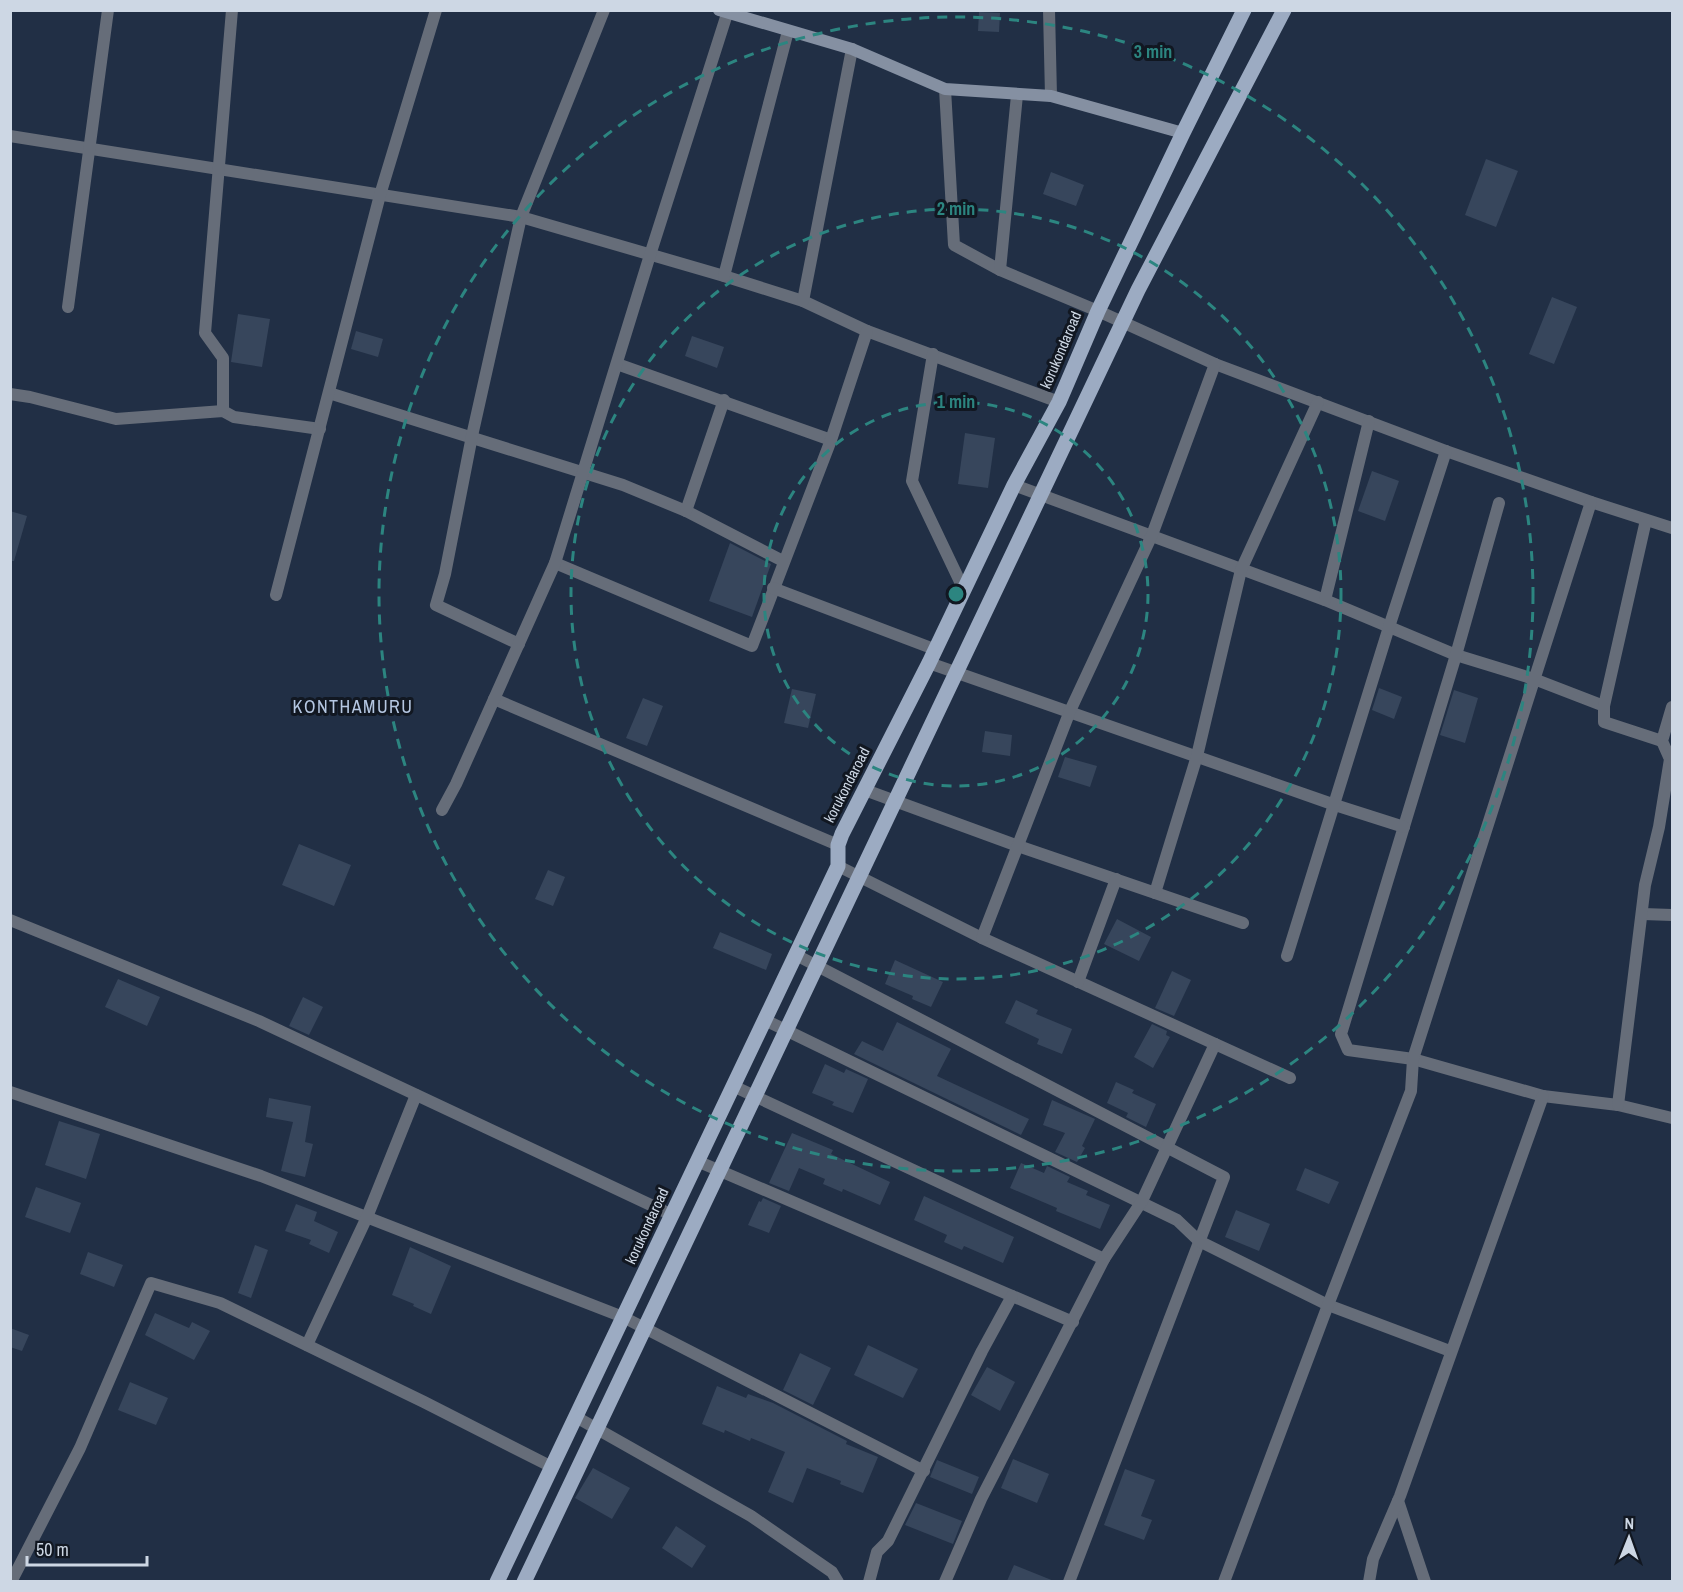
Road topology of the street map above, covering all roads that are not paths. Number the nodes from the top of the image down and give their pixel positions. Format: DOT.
graph roads {
  1 [pos="108,10"];
  2 [pos="232,10"];
  3 [pos="436,10"];
  4 [pos="604,10"];
  5 [pos="1049,10"];
  6 [pos="1244,10"];
  7 [pos="1284,10"];
  8 [pos="723,12"];
  9 [pos="755,16"];
  10 [pos="788,31"];
  11 [pos="852,49"];
  12 [pos="945,88"];
  13 [pos="1017,95"];
  14 [pos="1051,96"];
  15 [pos="1183,133"];
  16 [pos="10,136"];
  17 [pos="89,150"];
  18 [pos="220,169"];
  19 [pos="380,195"];
  20 [pos="521,217"];
  21 [pos="650,255"];
  22 [pos="1000,270"];
  23 [pos="724,276"];
  24 [pos="803,301"];
  25 [pos="68,306"];
  26 [pos="1098,311"];
  27 [pos="1123,322"];
  28 [pos="867,331"];
  29 [pos="933,354"];
  30 [pos="616,363"];
  31 [pos="1215,364"];
  32 [pos="329,393"];
  33 [pos="10,394"];
  34 [pos="724,400"];
  35 [pos="1059,402"];
  36 [pos="1318,402"];
  37 [pos="223,411"];
  38 [pos="1369,421"];
  39 [pos="320,429"];
  40 [pos="472,436"];
  41 [pos="831,440"];
  42 [pos="1446,451"];
  43 [pos="583,472"];
  44 [pos="1014,485"];
  45 [pos="1041,495"];
  46 [pos="1591,502"];
  47 [pos="1499,503"];
  48 [pos="686,511"];
  49 [pos="1646,520"];
  50 [pos="1672,528"];
  51 [pos="1152,535"];
  52 [pos="783,561"];
  53 [pos="555,563"];
  54 [pos="1241,570"];
  55 [pos="774,588"];
  56 [pos="964,590"];
  57 [pos="276,595"];
  58 [pos="1324,600"];
  59 [pos="1389,627"];
  60 [pos="519,644"];
  61 [pos="1456,655"];
  62 [pos="932,656"];
  63 [pos="956,672"];
  64 [pos="1534,679"];
  65 [pos="494,699"];
  66 [pos="1604,706"];
  67 [pos="1672,707"];
  68 [pos="1070,711"];
  69 [pos="1662,741"];
  70 [pos="1197,756"];
  71 [pos="865,790"];
  72 [pos="895,801"];
  73 [pos="1335,805"];
  74 [pos="442,810"];
  75 [pos="1404,827"];
  76 [pos="838,844"];
  77 [pos="1018,846"];
  78 [pos="838,866"];
  79 [pos="859,877"];
  80 [pos="1116,879"];
  81 [pos="1155,893"];
  82 [pos="1642,914"];
  83 [pos="1672,915"];
  84 [pos="10,920"];
  85 [pos="1243,924"];
  86 [pos="982,938"];
  87 [pos="796,955"];
  88 [pos="1287,956"];
  89 [pos="817,966"];
  90 [pos="1078,982"];
  91 [pos="765,1020"];
  92 [pos="786,1030"];
  93 [pos="1215,1044"];
  94 [pos="1413,1059"];
  95 [pos="1290,1078"];
  96 [pos="733,1086"];
  97 [pos="10,1092"];
  98 [pos="416,1095"];
  99 [pos="755,1096"];
  100 [pos="1543,1096"];
  101 [pos="1618,1105"];
  102 [pos="1672,1118"];
  103 [pos="1167,1147"];
  104 [pos="697,1161"];
  105 [pos="720,1170"];
  106 [pos="1141,1202"];
  107 [pos="672,1215"];
  108 [pos="367,1217"];
  109 [pos="1199,1241"];
  110 [pos="1104,1259"];
  111 [pos="1012,1296"];
  112 [pos="1328,1305"];
  113 [pos="623,1317"];
  114 [pos="1073,1322"];
  115 [pos="645,1328"];
  116 [pos="307,1345"];
  117 [pos="1450,1351"];
  118 [pos="576,1417"];
  119 [pos="597,1428"];
  120 [pos="552,1467"];
  121 [pos="924,1471"];
  122 [pos="1398,1501"];
  123 [pos="11,1581"];
  124 [pos="497,1581"];
  125 [pos="524,1581"];
  126 [pos="838,1581"];
  127 [pos="868,1581"];
  128 [pos="945,1581"];
  129 [pos="1069,1581"];
  130 [pos="1224,1581"];
  131 [pos="1369,1581"];
  132 [pos="1425,1581"];
  1 -- 17 [label="street"];
  2 -- 18 [label="street"];
  3 -- 19 [label="street"];
  4 -- 20 [label="street"];
  5 -- 14 [label="street"];
  6 -- 15 [label="main road, korukondaroad"];
  7 -- 27 [label="main road"];
  8 -- 9 [label="main road"];
  8 -- 21 [label="street"];
  9 -- 10 [label="main road"];
  10 -- 11 [label="main road"];
  10 -- 23 [label="street"];
  11 -- 12 [label="main road"];
  11 -- 24 [label="street"];
  12 -- 13 [label="main road"];
  12 -- 22 [label="street"];
  13 -- 14 [label="main road"];
  13 -- 22 [label="street"];
  14 -- 15 [label="main road"];
  15 -- 26 [label="main road, korukondaroad"];
  16 -- 17 [label="street"];
  17 -- 18 [label="street"];
  17 -- 25 [label="street"];
  18 -- 19 [label="street"];
  18 -- 37 [label="street"];
  19 -- 20 [label="street"];
  19 -- 32 [label="street"];
  20 -- 21 [label="street"];
  20 -- 40 [label="street"];
  21 -- 23 [label="street"];
  21 -- 30 [label="street"];
  22 -- 26 [label="street"];
  23 -- 24 [label="street"];
  24 -- 28 [label="street"];
  26 -- 27 [label="street"];
  26 -- 35 [label="main road, korukondaroad"];
  27 -- 31 [label="street"];
  27 -- 45 [label="main road"];
  28 -- 29 [label="street"];
  28 -- 41 [label="street"];
  29 -- 35 [label="street"];
  29 -- 56 [label="street"];
  30 -- 34 [label="street"];
  30 -- 43 [label="street"];
  31 -- 36 [label="street"];
  31 -- 51 [label="street"];
  32 -- 39 [label="street"];
  32 -- 40 [label="street"];
  33 -- 37 [label="street"];
  34 -- 41 [label="street"];
  34 -- 48 [label="street"];
  35 -- 44 [label="main road, korukondaroad"];
  36 -- 38 [label="street"];
  36 -- 54 [label="street"];
  37 -- 39 [label="street"];
  38 -- 42 [label="street"];
  38 -- 58 [label="street"];
  39 -- 57 [label="street"];
  40 -- 43 [label="street"];
  40 -- 60 [label="street"];
  41 -- 52 [label="street"];
  42 -- 46 [label="street"];
  42 -- 59 [label="street"];
  43 -- 48 [label="street"];
  43 -- 53 [label="street"];
  44 -- 45 [label="street"];
  44 -- 56 [label="main road, korukondaroad"];
  45 -- 51 [label="street"];
  45 -- 63 [label="main road"];
  46 -- 49 [label="street"];
  46 -- 64 [label="street"];
  47 -- 61 [label="street"];
  48 -- 52 [label="street"];
  49 -- 50 [label="street"];
  49 -- 66 [label="street"];
  51 -- 54 [label="street"];
  51 -- 68 [label="street"];
  52 -- 55 [label="street"];
  53 -- 55 [label="street"];
  53 -- 60 [label="street"];
  54 -- 58 [label="street"];
  54 -- 70 [label="street"];
  55 -- 62 [label="street"];
  56 -- 62 [label="main road, korukondaroad"];
  58 -- 59 [label="street"];
  59 -- 61 [label="street"];
  59 -- 73 [label="street"];
  60 -- 65 [label="street"];
  61 -- 64 [label="street"];
  61 -- 75 [label="street"];
  62 -- 63 [label="street"];
  62 -- 71 [label="main road, korukondaroad"];
  63 -- 68 [label="street"];
  63 -- 72 [label="main road"];
  64 -- 66 [label="street"];
  64 -- 94 [label="street"];
  65 -- 74 [label="street"];
  65 -- 76 [label="street"];
  66 -- 69 [label="street"];
  67 -- 69 [label="street"];
  68 -- 70 [label="street"];
  68 -- 77 [label="street"];
  69 -- 82 [label="street"];
  70 -- 73 [label="street"];
  70 -- 81 [label="street"];
  71 -- 72 [label="street"];
  71 -- 76 [label="main road, korukondaroad"];
  72 -- 77 [label="street"];
  72 -- 79 [label="main road"];
  73 -- 75 [label="street"];
  73 -- 88 [label="street"];
  75 -- 94 [label="street"];
  76 -- 78 [label="main road, korukondaroad"];
  77 -- 80 [label="street"];
  77 -- 86 [label="street"];
  78 -- 79 [label="street"];
  78 -- 87 [label="main road, korukondaroad"];
  79 -- 86 [label="street"];
  79 -- 89 [label="main road"];
  80 -- 81 [label="street"];
  80 -- 90 [label="street"];
  81 -- 85 [label="street"];
  82 -- 83 [label="street"];
  82 -- 101 [label="street"];
  84 -- 98 [label="street"];
  86 -- 90 [label="street"];
  87 -- 89 [label="street"];
  87 -- 91 [label="main road, korukondaroad"];
  89 -- 92 [label="main road"];
  89 -- 103 [label="street"];
  90 -- 93 [label="street"];
  91 -- 92 [label="street"];
  91 -- 96 [label="main road, korukondaroad"];
  92 -- 99 [label="main road"];
  92 -- 106 [label="street"];
  93 -- 95 [label="street"];
  93 -- 103 [label="street"];
  94 -- 100 [label="street"];
  94 -- 112 [label="street"];
  96 -- 99 [label="street"];
  96 -- 104 [label="main road, korukondaroad"];
  97 -- 108 [label="street"];
  98 -- 107 [label="street"];
  98 -- 108 [label="street"];
  99 -- 105 [label="main road"];
  99 -- 110 [label="street"];
  100 -- 101 [label="street"];
  100 -- 117 [label="street"];
  101 -- 102 [label="street"];
  103 -- 106 [label="street"];
  103 -- 109 [label="street"];
  104 -- 105 [label="street"];
  104 -- 107 [label="main road, korukondaroad"];
  105 -- 111 [label="street"];
  105 -- 115 [label="main road"];
  106 -- 109 [label="street"];
  106 -- 110 [label="street"];
  107 -- 113 [label="main road, korukondaroad"];
  108 -- 113 [label="street"];
  108 -- 116 [label="street"];
  109 -- 112 [label="street"];
  109 -- 129 [label="street"];
  110 -- 114 [label="street"];
  111 -- 114 [label="street"];
  111 -- 121 [label="street"];
  112 -- 117 [label="street"];
  112 -- 130 [label="street"];
  113 -- 115 [label="street"];
  113 -- 118 [label="main road, korukondaroad"];
  114 -- 128 [label="street"];
  115 -- 119 [label="main road"];
  115 -- 121 [label="street"];
  116 -- 120 [label="street"];
  116 -- 123 [label="street"];
  117 -- 122 [label="street"];
  118 -- 119 [label="street"];
  118 -- 120 [label="main road, korukondaroad"];
  119 -- 125 [label="main road"];
  119 -- 126 [label="street"];
  120 -- 124 [label="main road, korukondaroad"];
  121 -- 127 [label="street"];
  122 -- 131 [label="street"];
  122 -- 132 [label="street"];
}
